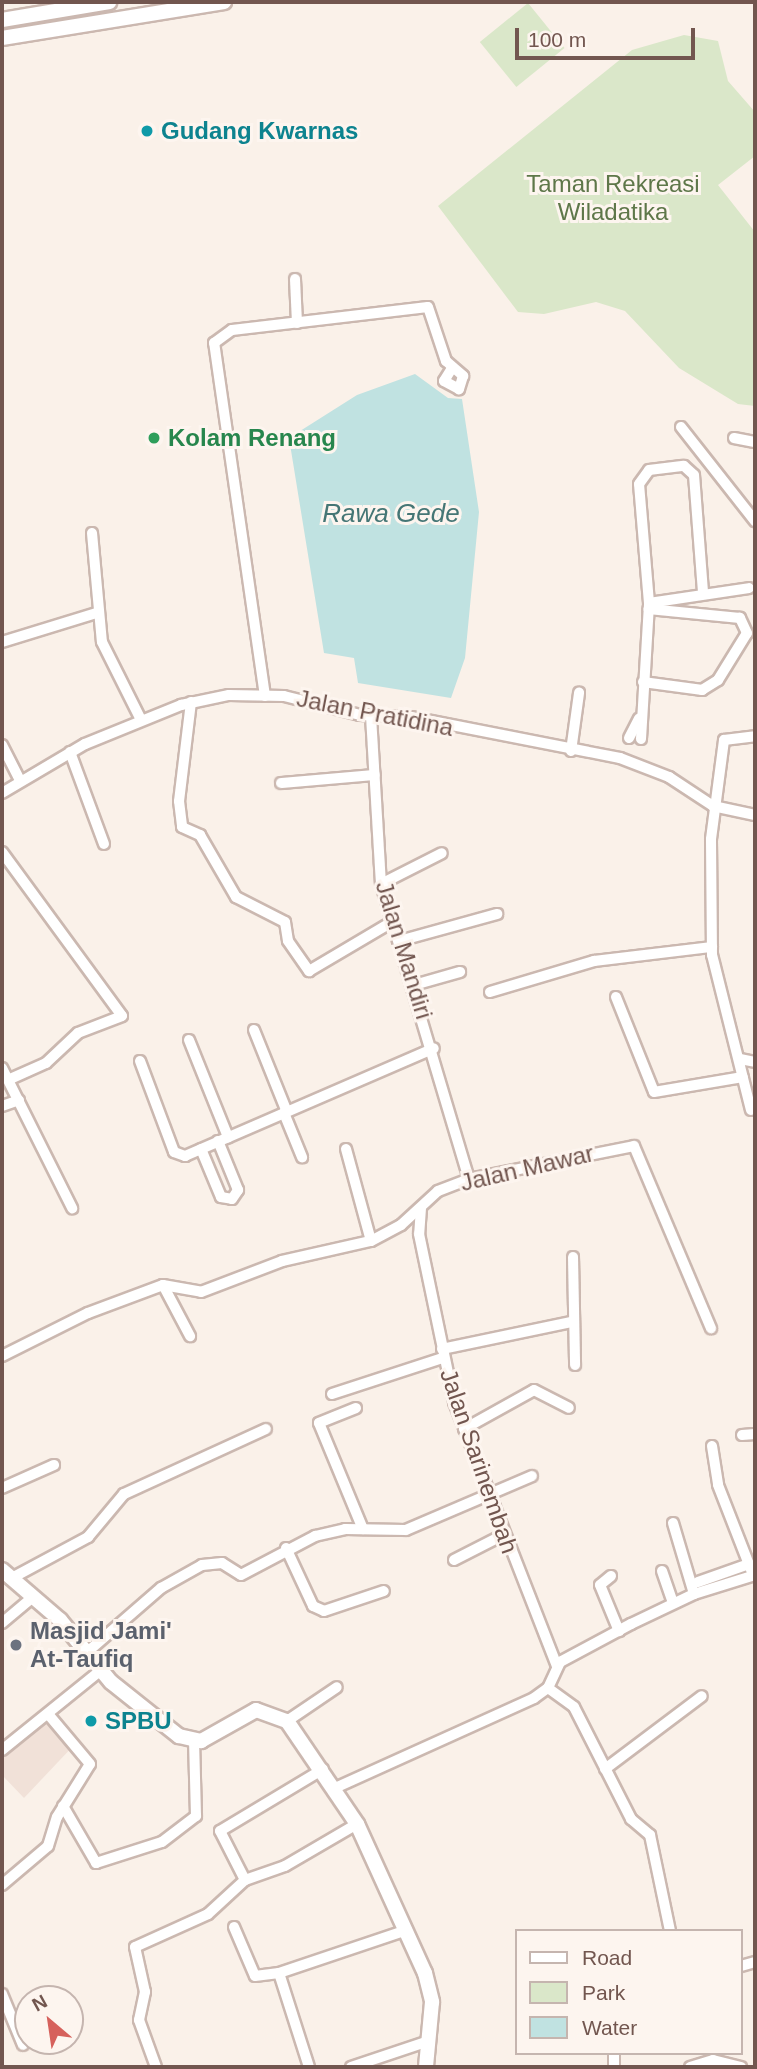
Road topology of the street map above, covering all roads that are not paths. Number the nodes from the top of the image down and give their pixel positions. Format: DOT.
graph roads {
  1 [pos="110,2"];
  2 [pos="225,2"];
  3 [pos="2,20"];
  4 [pos="2,38"];
  5 [pos="295,279"];
  6 [pos="297,324"];
  7 [pos="451,370"];
  8 [pos="681,427"];
  9 [pos="734,438"];
  10 [pos="755,442"];
  11 [pos="755,521"];
  12 [pos="92,533"];
  13 [pos="748,588"];
  14 [pos="703,593"];
  15 [pos="648,606"];
  16 [pos="96,613"];
  17 [pos="2,641"];
  18 [pos="643,682"];
  19 [pos="579,693"];
  20 [pos="265,696"];
  21 [pos="191,702"];
  22 [pos="371,716"];
  23 [pos="639,718"];
  24 [pos="141,720"];
  25 [pos="755,736"];
  26 [pos="2,744"];
  27 [pos="627,748"];
  28 [pos="571,751"];
  29 [pos="70,752"];
  30 [pos="639,763"];
  31 [pos="375,775"];
  32 [pos="20,780"];
  33 [pos="281,783"];
  34 [pos="2,793"];
  35 [pos="713,806"];
  36 [pos="755,815"];
  37 [pos="104,844"];
  38 [pos="2,852"];
  39 [pos="442,853"];
  40 [pos="381,884"];
  41 [pos="497,914"];
  42 [pos="392,922"];
  43 [pos="399,941"];
  44 [pos="712,947"];
  45 [pos="460,972"];
  46 [pos="414,985"];
  47 [pos="490,992"];
  48 [pos="616,997"];
  49 [pos="254,1030"];
  50 [pos="189,1040"];
  51 [pos="434,1048"];
  52 [pos="740,1059"];
  53 [pos="140,1061"];
  54 [pos="755,1062"];
  55 [pos="2,1068"];
  56 [pos="743,1077"];
  57 [pos="10,1079"];
  58 [pos="751,1092"];
  59 [pos="19,1100"];
  60 [pos="2,1106"];
  61 [pos="751,1110"];
  62 [pos="285,1112"];
  63 [pos="223,1139"];
  64 [pos="201,1149"];
  65 [pos="346,1149"];
  66 [pos="302,1157"];
  67 [pos="469,1179"];
  68 [pos="72,1208"];
  69 [pos="421,1208"];
  70 [pos="371,1241"];
  71 [pos="573,1257"];
  72 [pos="163,1285"];
  73 [pos="571,1322"];
  74 [pos="711,1328"];
  75 [pos="190,1336"];
  76 [pos="443,1354"];
  77 [pos="2,1356"];
  78 [pos="575,1365"];
  79 [pos="332,1394"];
  80 [pos="356,1408"];
  81 [pos="569,1408"];
  82 [pos="266,1429"];
  83 [pos="464,1429"];
  84 [pos="742,1434"];
  85 [pos="755,1434"];
  86 [pos="712,1446"];
  87 [pos="54,1465"];
  88 [pos="532,1476"];
  89 [pos="2,1488"];
  90 [pos="486,1495"];
  91 [pos="673,1523"];
  92 [pos="363,1529"];
  93 [pos="503,1535"];
  94 [pos="286,1548"];
  95 [pos="454,1560"];
  96 [pos="662,1570"];
  97 [pos="752,1572"];
  98 [pos="6,1575"];
  99 [pos="611,1576"];
  100 [pos="698,1582"];
  101 [pos="384,1591"];
  102 [pos="694,1594"];
  103 [pos="32,1598"];
  104 [pos="673,1603"];
  105 [pos="2,1623"];
  106 [pos="618,1631"];
  107 [pos="85,1654"];
  108 [pos="557,1666"];
  109 [pos="100,1671"];
  110 [pos="337,1687"];
  111 [pos="548,1688"];
  112 [pos="702,1696"];
  113 [pos="48,1714"];
  114 [pos="287,1721"];
  115 [pos="194,1742"];
  116 [pos="2,1750"];
  117 [pos="323,1769"];
  118 [pos="605,1769"];
  119 [pos="335,1788"];
  120 [pos="63,1806"];
  121 [pos="357,1824"];
  122 [pos="245,1880"];
  123 [pos="2,1885"];
  124 [pos="234,1927"];
  125 [pos="670,1929"];
  126 [pos="407,1930"];
  127 [pos="279,1973"];
  128 [pos="2,1994"];
  129 [pos="14,2023"];
  130 [pos="429,2041"];
  131 [pos="156,2067"];
  132 [pos="309,2067"];
  133 [pos="351,2067"];
  134 [pos="426,2067"];
  135 [pos="690,2067"];
  136 [pos="741,2067"];
  1 -- 3 [label="street"];
  2 -- 4 [label="street"];
  5 -- 6 [label="street"];
  6 -- 7 [label="street"];
  6 -- 20 [label="street"];
  8 -- 11 [label="street"];
  9 -- 10 [label="street"];
  12 -- 16 [label="street"];
  13 -- 14 [label="street"];
  14 -- 15 [label="street"];
  14 -- 15 [label="street"];
  15 -- 18 [label="street"];
  15 -- 18 [label="street"];
  16 -- 17 [label="street"];
  16 -- 24 [label="street"];
  18 -- 23 [label="street"];
  19 -- 28 [label="street"];
  20 -- 21 [label="street, Jalan Pratidina"];
  20 -- 22 [label="street, Jalan Pratidina"];
  21 -- 24 [label="street, Jalan Pratidina"];
  21 -- 42 [label="street"];
  22 -- 28 [label="street, Jalan Pratidina"];
  22 -- 31 [label="street, Jalan Mandiri"];
  23 -- 27 [label="street"];
  23 -- 30 [label="street"];
  24 -- 29 [label="street, Jalan Pratidina"];
  25 -- 35 [label="street"];
  26 -- 32 [label="street"];
  27 -- 28 [label="street, Jalan Pratidina"];
  27 -- 30 [label="street, Jalan Pratidina"];
  29 -- 32 [label="street, Jalan Pratidina"];
  29 -- 37 [label="street"];
  30 -- 35 [label="street, Jalan Pratidina"];
  31 -- 33 [label="street"];
  31 -- 40 [label="street, Jalan Mandiri"];
  32 -- 34 [label="street, Jalan Pratidina"];
  35 -- 36 [label="street, Jalan Pratidina"];
  35 -- 44 [label="street"];
  38 -- 57 [label="street"];
  39 -- 40 [label="street"];
  40 -- 42 [label="street, Jalan Mandiri"];
  41 -- 43 [label="street"];
  42 -- 43 [label="street, Jalan Mandiri"];
  43 -- 46 [label="street, Jalan Mandiri"];
  44 -- 47 [label="street"];
  44 -- 52 [label="street"];
  45 -- 46 [label="street"];
  46 -- 51 [label="street, Jalan Mandiri"];
  48 -- 56 [label="street"];
  49 -- 62 [label="street"];
  50 -- 63 [label="street"];
  51 -- 62 [label="street"];
  51 -- 67 [label="street, Jalan Mandiri"];
  52 -- 54 [label="street"];
  52 -- 56 [label="street"];
  53 -- 64 [label="street"];
  55 -- 57 [label="street"];
  56 -- 58 [label="street"];
  57 -- 59 [label="street"];
  58 -- 61 [label="street"];
  59 -- 60 [label="street"];
  59 -- 68 [label="street"];
  62 -- 63 [label="street"];
  62 -- 66 [label="street"];
  63 -- 64 [label="street"];
  63 -- 64 [label="street"];
  65 -- 70 [label="street"];
  67 -- 69 [label="street, Jalan Mawar"];
  67 -- 74 [label="street, Jalan Mawar"];
  69 -- 70 [label="street, Jalan Mawar"];
  69 -- 76 [label="street, Jalan Sarinembah"];
  70 -- 72 [label="street, Jalan Mawar"];
  71 -- 73 [label="street"];
  72 -- 75 [label="street"];
  72 -- 77 [label="street"];
  73 -- 76 [label="street"];
  73 -- 78 [label="street"];
  76 -- 79 [label="street"];
  76 -- 83 [label="street, Jalan Sarinembah"];
  80 -- 92 [label="street"];
  81 -- 83 [label="street"];
  82 -- 98 [label="street"];
  83 -- 90 [label="street, Jalan Sarinembah"];
  84 -- 85 [label="street"];
  86 -- 97 [label="street"];
  87 -- 89 [label="street"];
  88 -- 90 [label="street"];
  90 -- 92 [label="street"];
  90 -- 93 [label="street, Jalan Sarinembah"];
  91 -- 102 [label="street"];
  92 -- 94 [label="street"];
  93 -- 95 [label="street"];
  93 -- 108 [label="street, Jalan Sarinembah"];
  94 -- 101 [label="street"];
  94 -- 107 [label="street"];
  96 -- 104 [label="street"];
  97 -- 100 [label="street"];
  97 -- 102 [label="street"];
  98 -- 103 [label="street"];
  99 -- 106 [label="street"];
  102 -- 104 [label="street"];
  103 -- 105 [label="street"];
  103 -- 107 [label="street"];
  104 -- 106 [label="street"];
  106 -- 108 [label="street"];
  107 -- 109 [label="street"];
  108 -- 111 [label="street"];
  109 -- 113 [label="street"];
  109 -- 115 [label="street"];
  110 -- 114 [label="street"];
  111 -- 118 [label="street"];
  111 -- 119 [label="street"];
  112 -- 118 [label="street"];
  113 -- 116 [label="street"];
  113 -- 120 [label="street"];
  114 -- 115 [label="street"];
  114 -- 117 [label="street"];
  115 -- 120 [label="street"];
  117 -- 119 [label="street"];
  117 -- 122 [label="street"];
  118 -- 125 [label="street"];
  119 -- 121 [label="street"];
  120 -- 123 [label="street"];
  121 -- 122 [label="street"];
  121 -- 126 [label="street"];
  122 -- 131 [label="street"];
  124 -- 127 [label="street"];
  126 -- 127 [label="street"];
  126 -- 130 [label="street"];
  127 -- 132 [label="street"];
  128 -- 129 [label="street"];
  130 -- 133 [label="street"];
  130 -- 134 [label="street"];
  135 -- 136 [label="street"];
}
